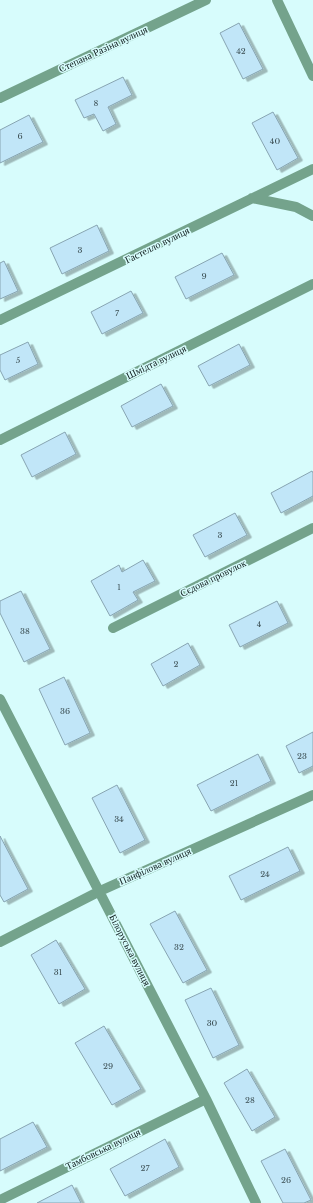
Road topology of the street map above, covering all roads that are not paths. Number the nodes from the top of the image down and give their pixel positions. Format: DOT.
graph roads {
  1 [pos="206,0"];
  2 [pos="277,0"];
  3 [pos="313,76"];
  4 [pos="0,98"];
  5 [pos="313,169"];
  6 [pos="252,198"];
  7 [pos="313,216"];
  8 [pos="313,284"];
  9 [pos="0,320"];
  10 [pos="0,440"];
  11 [pos="313,528"];
  12 [pos="113,628"];
  13 [pos="0,699"];
  14 [pos="313,795"];
  15 [pos="100,891"];
  16 [pos="0,942"];
  17 [pos="206,1099"];
  18 [pos="0,1200"];
  19 [pos="256,1203"];
  1 -- 4 [label="street, Степана Разіна вулиця"];
  2 -- 3 [label="street"];
  5 -- 6 [label="street, Гастелло вулиця"];
  6 -- 7 [label="street"];
  6 -- 9 [label="street, Гастелло вулиця"];
  8 -- 10 [label="street, Шмідта вулиця"];
  11 -- 12 [label="street, Сєдова провулок"];
  13 -- 15 [label="street, Білоруська вулиця"];
  14 -- 15 [label="street, Панфілова вулиця"];
  15 -- 16 [label="street, Панфілова вулиця"];
  15 -- 17 [label="street, Білоруська вулиця"];
  17 -- 18 [label="street, Тамбовська вулиця"];
  17 -- 19 [label="street, Білоруська вулиця"];
}
